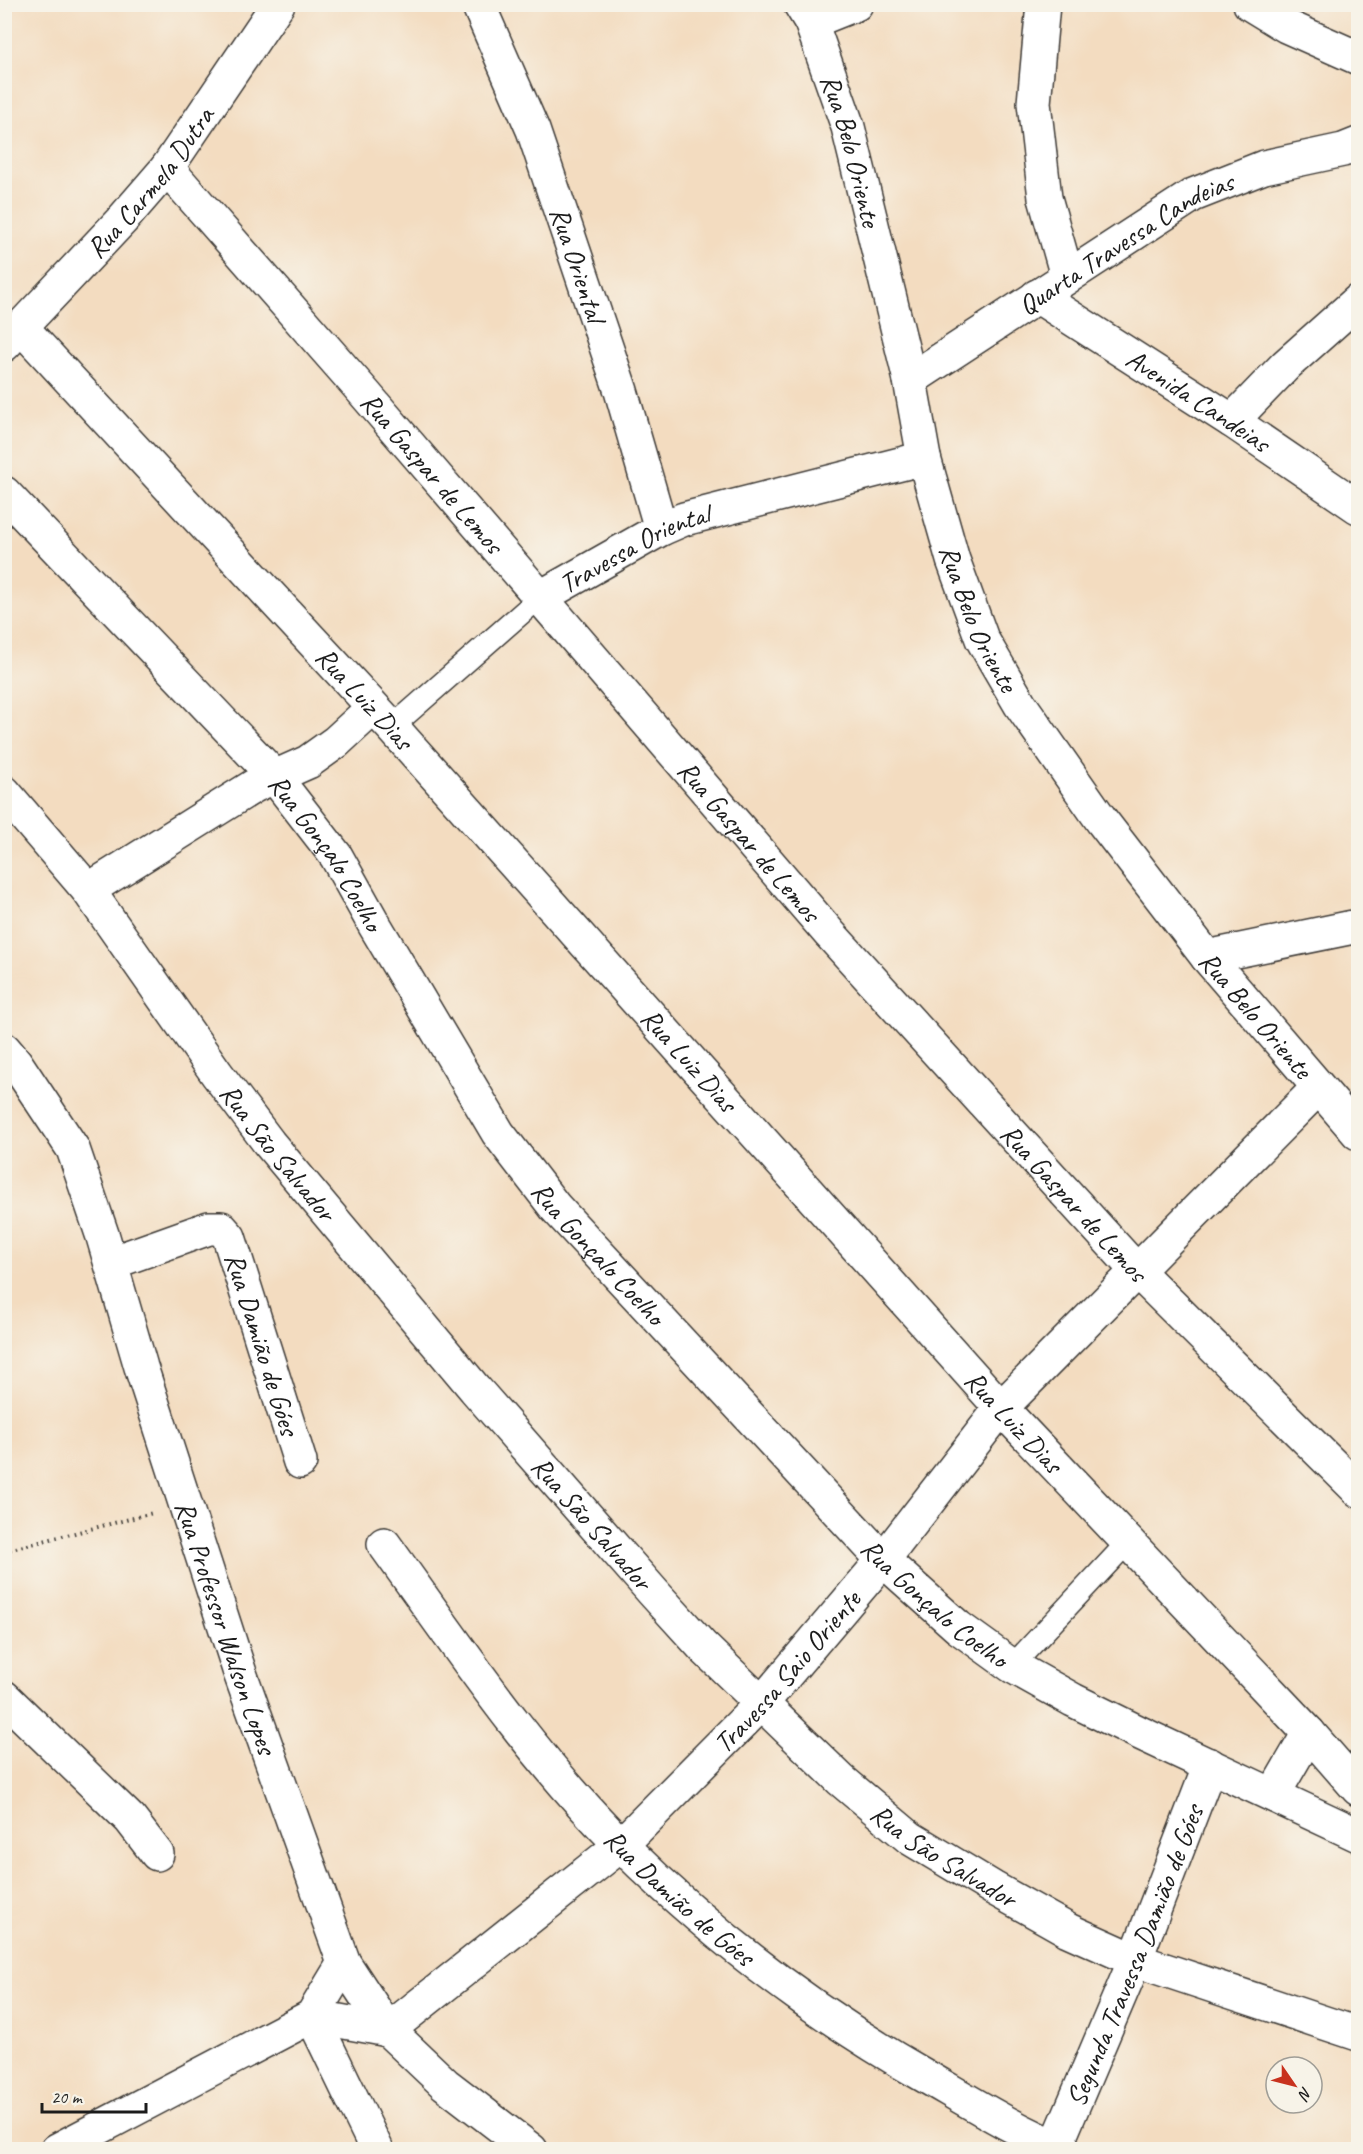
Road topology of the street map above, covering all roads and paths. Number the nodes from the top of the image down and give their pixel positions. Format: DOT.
graph roads {
  1 [pos="278,4"];
  2 [pos="478,4"];
  3 [pos="856,4"];
  4 [pos="1043,4"];
  5 [pos="1250,4"];
  6 [pos="806,14"];
  7 [pos="1359,58"];
  8 [pos="1359,144"];
  9 [pos="167,168"];
  10 [pos="1067,276"];
  11 [pos="1037,296"];
  12 [pos="1359,301"];
  13 [pos="13,336"];
  14 [pos="910,380"];
  15 [pos="1232,421"];
  16 [pos="924,458"];
  17 [pos="4,493"];
  18 [pos="1359,507"];
  19 [pos="662,529"];
  20 [pos="539,598"];
  21 [pos="383,718"];
  22 [pos="274,777"];
  23 [pos="4,792"];
  24 [pos="88,890"];
  25 [pos="1359,926"];
  26 [pos="1207,957"];
  27 [pos="4,1049"];
  28 [pos="1318,1088"];
  29 [pos="1359,1133"];
  30 [pos="111,1263"];
  31 [pos="1137,1271"];
  32 [pos="1001,1408"];
  33 [pos="300,1462"];
  34 [pos="1359,1490"];
  35 [pos="185,1505"];
  36 [pos="1127,1543"];
  37 [pos="384,1544"];
  38 [pos="4,1551"];
  39 [pos="883,1560"];
  40 [pos="1012,1666"];
  41 [pos="4,1697"];
  42 [pos="761,1704"];
  43 [pos="1309,1733"];
  44 [pos="1210,1766"];
  45 [pos="1359,1790"];
  46 [pos="1273,1796"];
  47 [pos="1359,1835"];
  48 [pos="621,1845"];
  49 [pos="157,1854"];
  50 [pos="1135,1960"];
  51 [pos="344,1963"];
  52 [pos="312,2016"];
  53 [pos="388,2031"];
  54 [pos="1359,2034"];
  55 [pos="1060,2148"];
  56 [pos="57,2150"];
  57 [pos="377,2150"];
  58 [pos="531,2150"];
  1 -- 9 [label="street, Rua Carmela Dutra"];
  2 -- 19 [label="street, Rua Oriental"];
  3 -- 6 [label="street"];
  4 -- 10 [label="street"];
  5 -- 7 [label="street"];
  6 -- 14 [label="street, Rua Belo Oriente"];
  8 -- 10 [label="street, Quarta Travessa Candeias"];
  9 -- 13 [label="street, Rua Carmela Dutra"];
  9 -- 20 [label="street, Rua Gaspar de Lemos"];
  10 -- 11 [label="street, Quarta Travessa Candeias"];
  11 -- 14 [label="street, Quarta Travessa Candeias"];
  11 -- 15 [label="street, Avenida Candeias"];
  12 -- 15 [label="street"];
  13 -- 21 [label="street, Rua Luiz Dias"];
  14 -- 16 [label="street, Rua Belo Oriente"];
  15 -- 18 [label="street, Avenida Candeias"];
  16 -- 19 [label="street, Travessa Oriental"];
  16 -- 26 [label="street, Rua Belo Oriente"];
  17 -- 22 [label="street, Rua Gonçalo Coelho"];
  19 -- 20 [label="street, Travessa Oriental"];
  20 -- 21 [label="lane, Travessa Oriental"];
  20 -- 31 [label="street, Rua Gaspar de Lemos"];
  21 -- 22 [label="street, Travessa Oriental"];
  21 -- 32 [label="street, Rua Luiz Dias"];
  22 -- 24 [label="street, Travessa Oriental"];
  22 -- 39 [label="street, Rua Gonçalo Coelho"];
  23 -- 24 [label="street, Rua São Salvador"];
  24 -- 42 [label="street, Rua São Salvador"];
  25 -- 26 [label="street"];
  26 -- 28 [label="street, Rua Belo Oriente"];
  27 -- 30 [label="street, Rua Professor Walson Lopes"];
  28 -- 29 [label="street, Rua Belo Oriente"];
  28 -- 31 [label="street, Travessa Saio Oriente"];
  30 -- 33 [label="street, Rua Damião de Góes"];
  30 -- 35 [label="street, Rua Professor Walson Lopes"];
  31 -- 32 [label="street, Travessa Saio Oriente"];
  31 -- 34 [label="street, Rua Gaspar de Lemos"];
  32 -- 36 [label="street, Rua Luiz Dias"];
  32 -- 39 [label="street, Travessa Saio Oriente"];
  35 -- 38 [label="path"];
  35 -- 51 [label="street, Rua Professor Walson Lopes"];
  36 -- 40 [label="lane"];
  36 -- 43 [label="street, Rua Luiz Dias"];
  37 -- 48 [label="street, Rua Damião de Góes"];
  39 -- 40 [label="street, Rua Gonçalo Coelho"];
  39 -- 42 [label="street, Travessa Saio Oriente"];
  40 -- 44 [label="street, Rua Gonçalo Coelho"];
  41 -- 49 [label="street"];
  42 -- 48 [label="street, Travessa Saio Oriente"];
  42 -- 50 [label="street, Rua São Salvador"];
  43 -- 45 [label="street, Rua Luiz Dias"];
  43 -- 46 [label="street"];
  44 -- 46 [label="street, Rua Gonçalo Coelho"];
  44 -- 50 [label="street, Segunda Travessa Damião de Góes"];
  46 -- 47 [label="street, Rua Gonçalo Coelho"];
  48 -- 53 [label="street, Travessa Saio Oriente"];
  48 -- 55 [label="street, Rua Damião de Góes"];
  50 -- 54 [label="street, Rua São Salvador"];
  50 -- 55 [label="street, Segunda Travessa Damião de Góes"];
  51 -- 52 [label="street"];
  51 -- 53 [label="street, Rua Professor Walson Lopes"];
  52 -- 53 [label="street"];
  52 -- 56 [label="street"];
  52 -- 57 [label="street"];
  53 -- 58 [label="street, Rua Professor Walson Lopes"];
}
